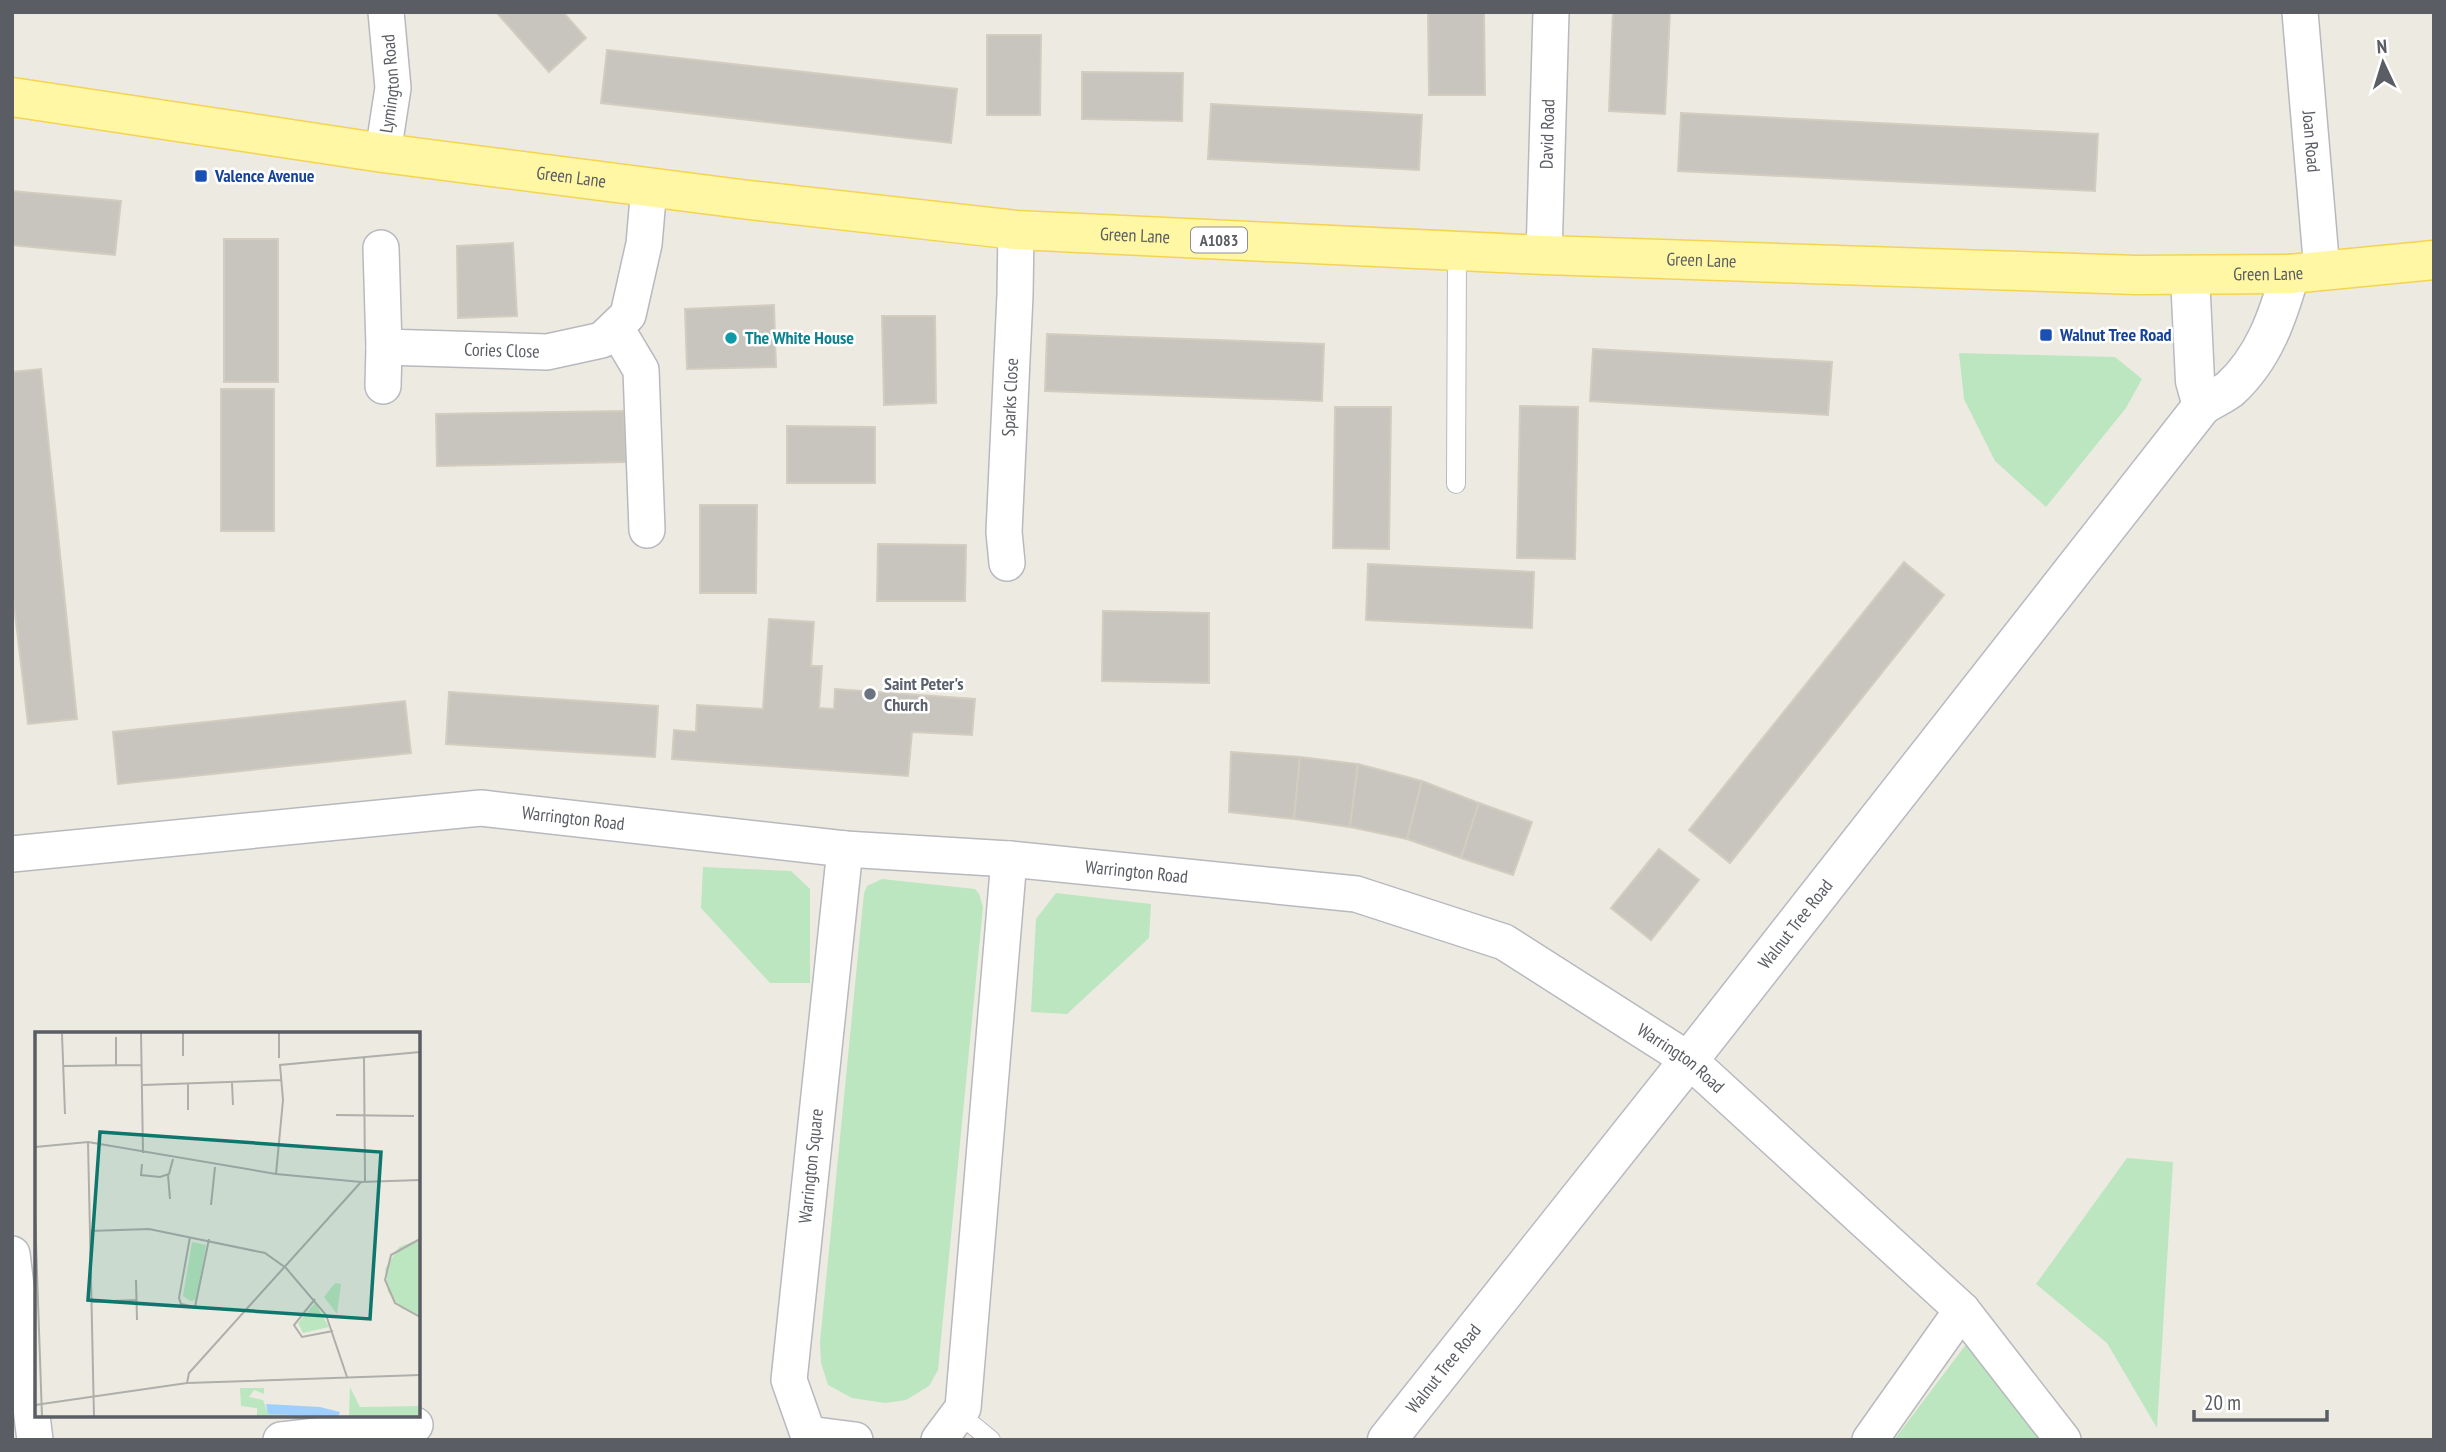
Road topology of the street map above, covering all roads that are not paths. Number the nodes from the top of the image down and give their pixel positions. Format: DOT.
graph roads {
  1 [pos="386,12"];
  2 [pos="1551,12"];
  3 [pos="2300,12"];
  4 [pos="12,97"];
  5 [pos="383,153"];
  6 [pos="649,187"];
  7 [pos="1016,230"];
  8 [pos="381,248"];
  9 [pos="1457,251"];
  10 [pos="1545,255"];
  11 [pos="2434,260"];
  12 [pos="2306,273"];
  13 [pos="2190,275"];
  14 [pos="616,328"];
  15 [pos="384,347"];
  16 [pos="383,386"];
  17 [pos="2202,405"];
  18 [pos="1456,484"];
  19 [pos="647,530"];
  20 [pos="1007,564"];
  21 [pos="845,849"];
  22 [pos="12,854"];
  23 [pos="1009,859"];
  24 [pos="1689,1060"];
  25 [pos="12,1254"];
  26 [pos="1962,1310"];
  27 [pos="416,1426"];
  28 [pos="948,1427"];
  29 [pos="35,1440"];
  30 [pos="281,1440"];
  31 [pos="855,1440"];
  32 [pos="992,1440"];
  33 [pos="1387,1440"];
  34 [pos="1870,1440"];
  35 [pos="2063,1440"];
  1 -- 5 [label="street, Lymington Road"];
  2 -- 10 [label="street, David Road"];
  3 -- 12 [label="street, Joan Road"];
  4 -- 5 [label="main road, Green Lane / A1083"];
  5 -- 6 [label="main road, Green Lane / A1083"];
  6 -- 7 [label="main road, Green Lane / A1083"];
  6 -- 14 [label="street"];
  7 -- 9 [label="main road, Green Lane / A1083"];
  7 -- 20 [label="street, Sparks Close"];
  8 -- 15 [label="street"];
  9 -- 10 [label="main road, Green Lane / A1083"];
  9 -- 18 [label="lane"];
  10 -- 13 [label="main road, Green Lane / A1083"];
  11 -- 12 [label="main road, Green Lane / A1083"];
  12 -- 13 [label="main road, Green Lane / A1083"];
  12 -- 17 [label="street, Walnut Tree Road"];
  13 -- 17 [label="street"];
  14 -- 15 [label="street, Cories Close"];
  14 -- 19 [label="street"];
  15 -- 16 [label="street"];
  17 -- 24 [label="street, Walnut Tree Road"];
  21 -- 22 [label="street, Warrington Road"];
  21 -- 23 [label="street, Warrington Road"];
  21 -- 31 [label="street, Warrington Square"];
  23 -- 24 [label="street, Warrington Road"];
  23 -- 28 [label="street"];
  24 -- 26 [label="street, Warrington Road"];
  24 -- 33 [label="street, Walnut Tree Road"];
  25 -- 29 [label="street"];
  26 -- 34 [label="street"];
  26 -- 35 [label="street, Warrington Road"];
  27 -- 30 [label="street"];
  28 -- 32 [label="lane"];
}
